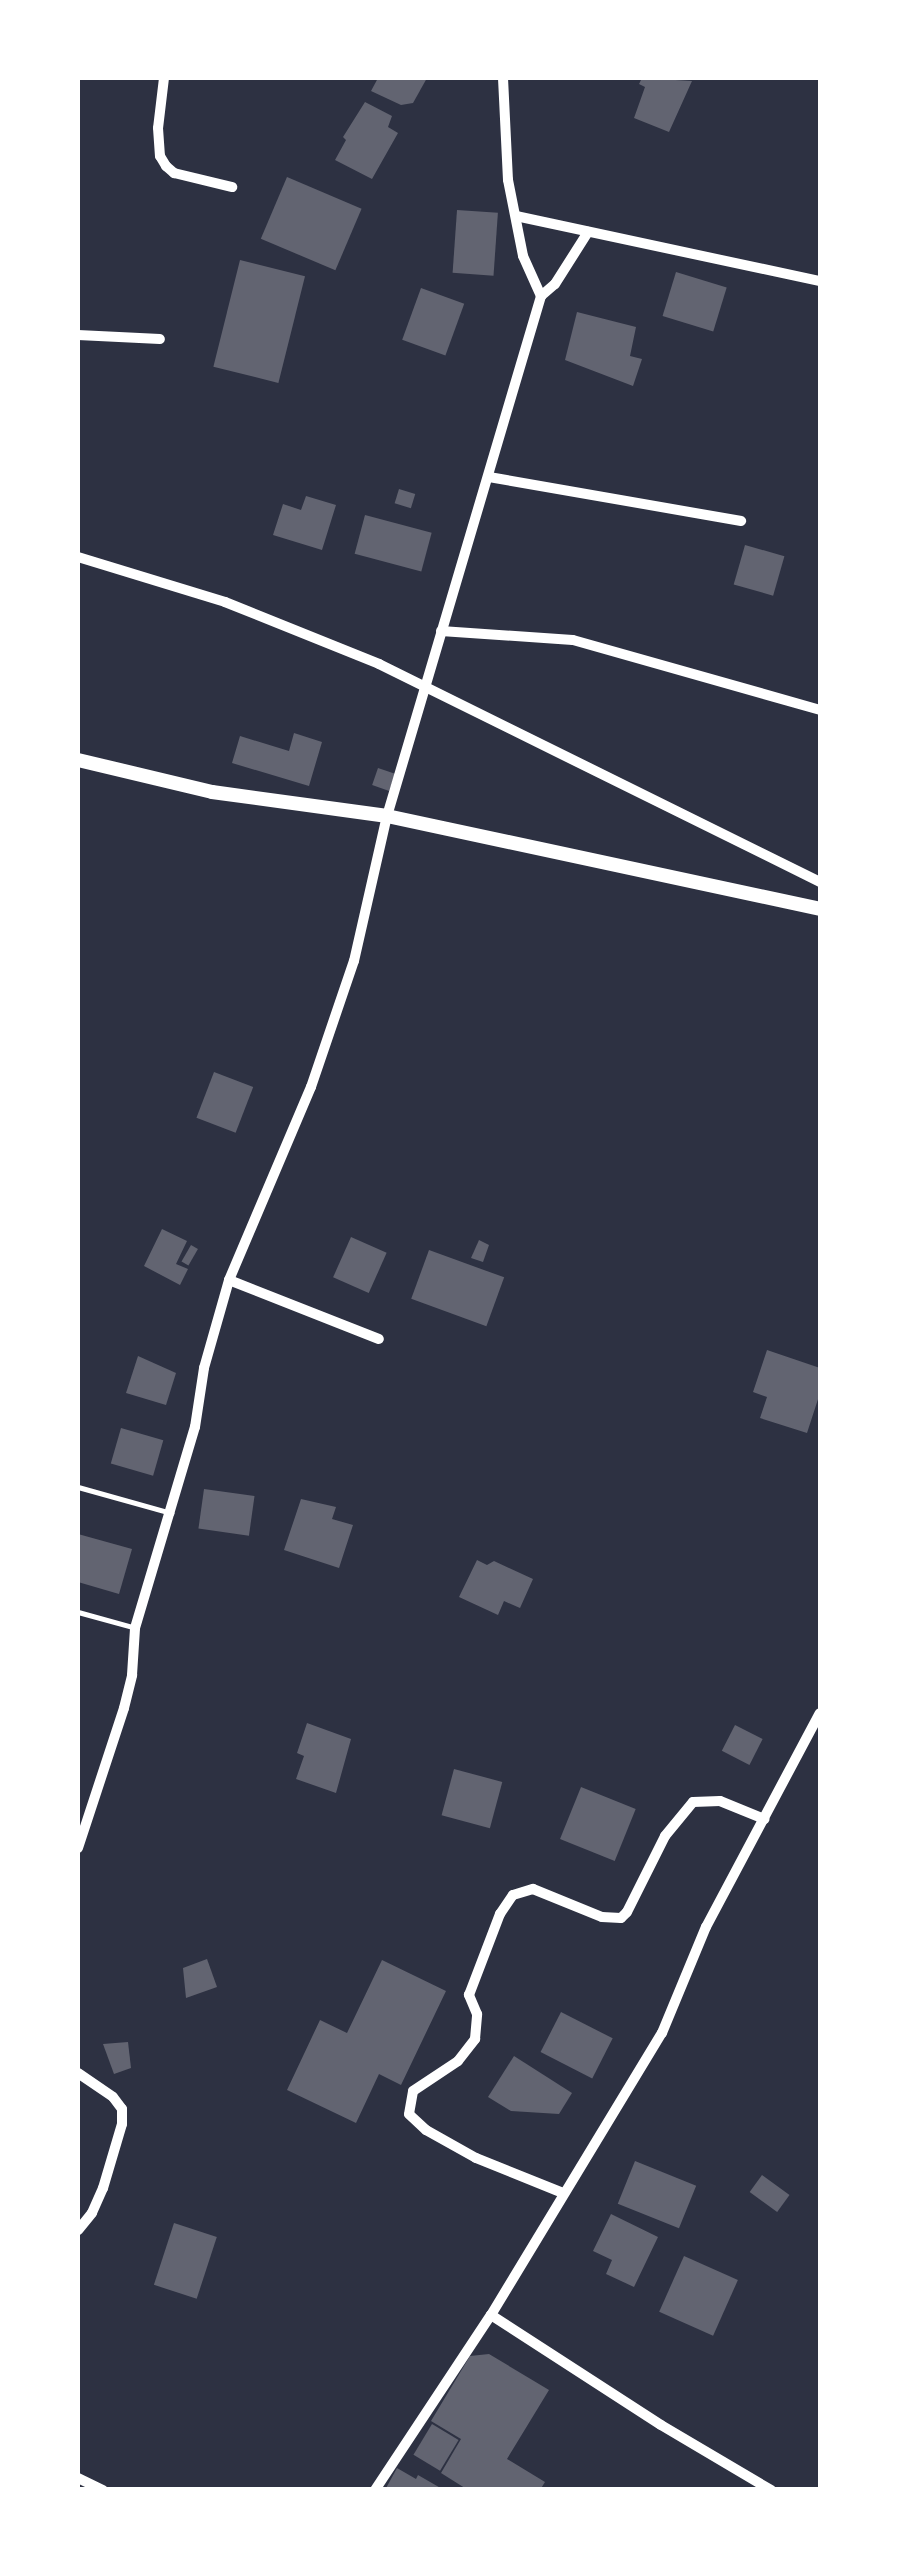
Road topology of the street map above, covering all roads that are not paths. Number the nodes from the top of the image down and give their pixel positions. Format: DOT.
graph roads {
  1 [pos="164,78"];
  2 [pos="502,78"];
  3 [pos="232,188"];
  4 [pos="516,216"];
  5 [pos="588,232"];
  6 [pos="820,281"];
  7 [pos="541,296"];
  8 [pos="78,334"];
  9 [pos="160,339"];
  10 [pos="490,478"];
  11 [pos="741,522"];
  12 [pos="78,557"];
  13 [pos="442,630"];
  14 [pos="424,689"];
  15 [pos="820,710"];
  16 [pos="78,760"];
  17 [pos="387,816"];
  18 [pos="820,882"];
  19 [pos="820,909"];
  20 [pos="229,1280"];
  21 [pos="378,1339"];
  22 [pos="78,1487"];
  23 [pos="170,1513"];
  24 [pos="78,1612"];
  25 [pos="134,1628"];
  26 [pos="820,1714"];
  27 [pos="764,1819"];
  28 [pos="78,1848"];
  29 [pos="78,2073"];
  30 [pos="562,2194"];
  31 [pos="78,2230"];
  32 [pos="491,2315"];
  33 [pos="78,2478"];
  34 [pos="104,2490"];
  35 [pos="375,2490"];
  36 [pos="771,2490"];
  1 -- 3 [label="street"];
  2 -- 4 [label="street"];
  4 -- 5 [label="street"];
  4 -- 7 [label="street"];
  5 -- 6 [label="street"];
  5 -- 7 [label="street"];
  7 -- 10 [label="street"];
  8 -- 9 [label="street"];
  10 -- 11 [label="street"];
  10 -- 13 [label="street"];
  12 -- 14 [label="street"];
  13 -- 14 [label="street"];
  13 -- 15 [label="street"];
  14 -- 17 [label="street"];
  14 -- 18 [label="street"];
  16 -- 17 [label="street"];
  17 -- 19 [label="street"];
  17 -- 20 [label="street"];
  20 -- 21 [label="street"];
  20 -- 23 [label="street"];
  22 -- 23 [label="lane"];
  23 -- 25 [label="street"];
  24 -- 25 [label="lane"];
  25 -- 28 [label="street"];
  26 -- 27 [label="street"];
  27 -- 30 [label="street"];
  27 -- 30 [label="street"];
  29 -- 31 [label="street"];
  30 -- 32 [label="street"];
  32 -- 35 [label="street"];
  32 -- 36 [label="street"];
  33 -- 34 [label="street"];
}
